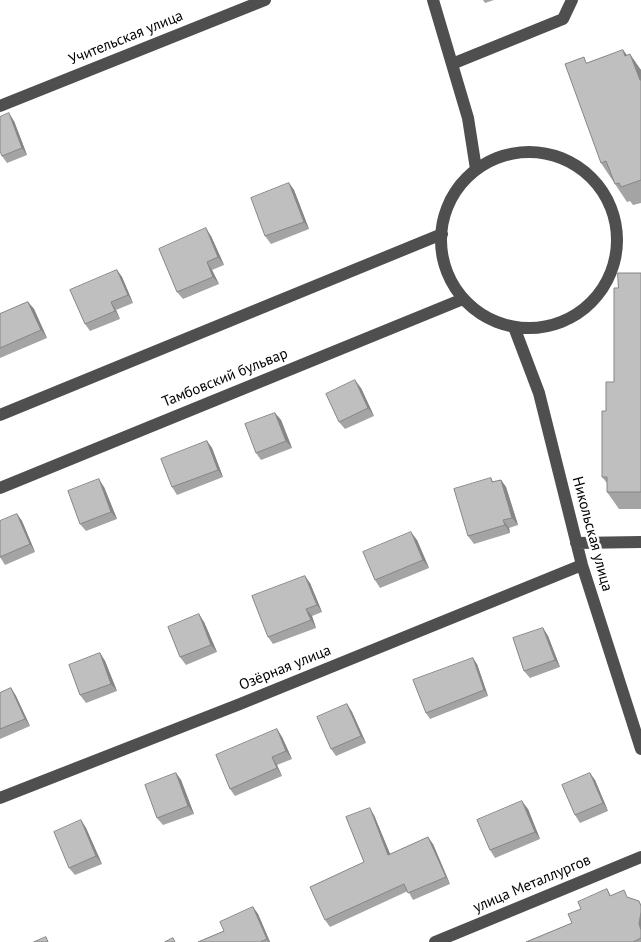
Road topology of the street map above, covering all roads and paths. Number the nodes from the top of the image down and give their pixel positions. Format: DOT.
graph roads {
  1 [pos="265,0"];
  2 [pos="433,0"];
  3 [pos="572,0"];
  4 [pos="452,64"];
  5 [pos="0,106"];
  6 [pos="476,169"];
  7 [pos="442,234"];
  8 [pos="463,300"];
  9 [pos="514,328"];
  10 [pos="0,415"];
  11 [pos="0,488"];
  12 [pos="641,542"];
  13 [pos="576,543"];
  14 [pos="582,565"];
  15 [pos="641,749"];
  16 [pos="0,798"];
  17 [pos="641,857"];
  18 [pos="435,942"];
  1 -- 5 [label="street, Учительская улица"];
  2 -- 4 [label="street"];
  3 -- 4 [label="street"];
  4 -- 6 [label="street"];
  6 -- 7 [label="street"];
  6 -- 9 [label="street"];
  7 -- 8 [label="street"];
  7 -- 10 [label="street"];
  8 -- 9 [label="street"];
  8 -- 11 [label="street, Тамбовский бульвар"];
  9 -- 13 [label="street, Никольская улица"];
  12 -- 13 [label="street"];
  13 -- 14 [label="street, Никольская улица"];
  14 -- 15 [label="street, Никольская улица"];
  14 -- 16 [label="street, Озёрная улица"];
  17 -- 18 [label="street, улица Металлургов"];
}
